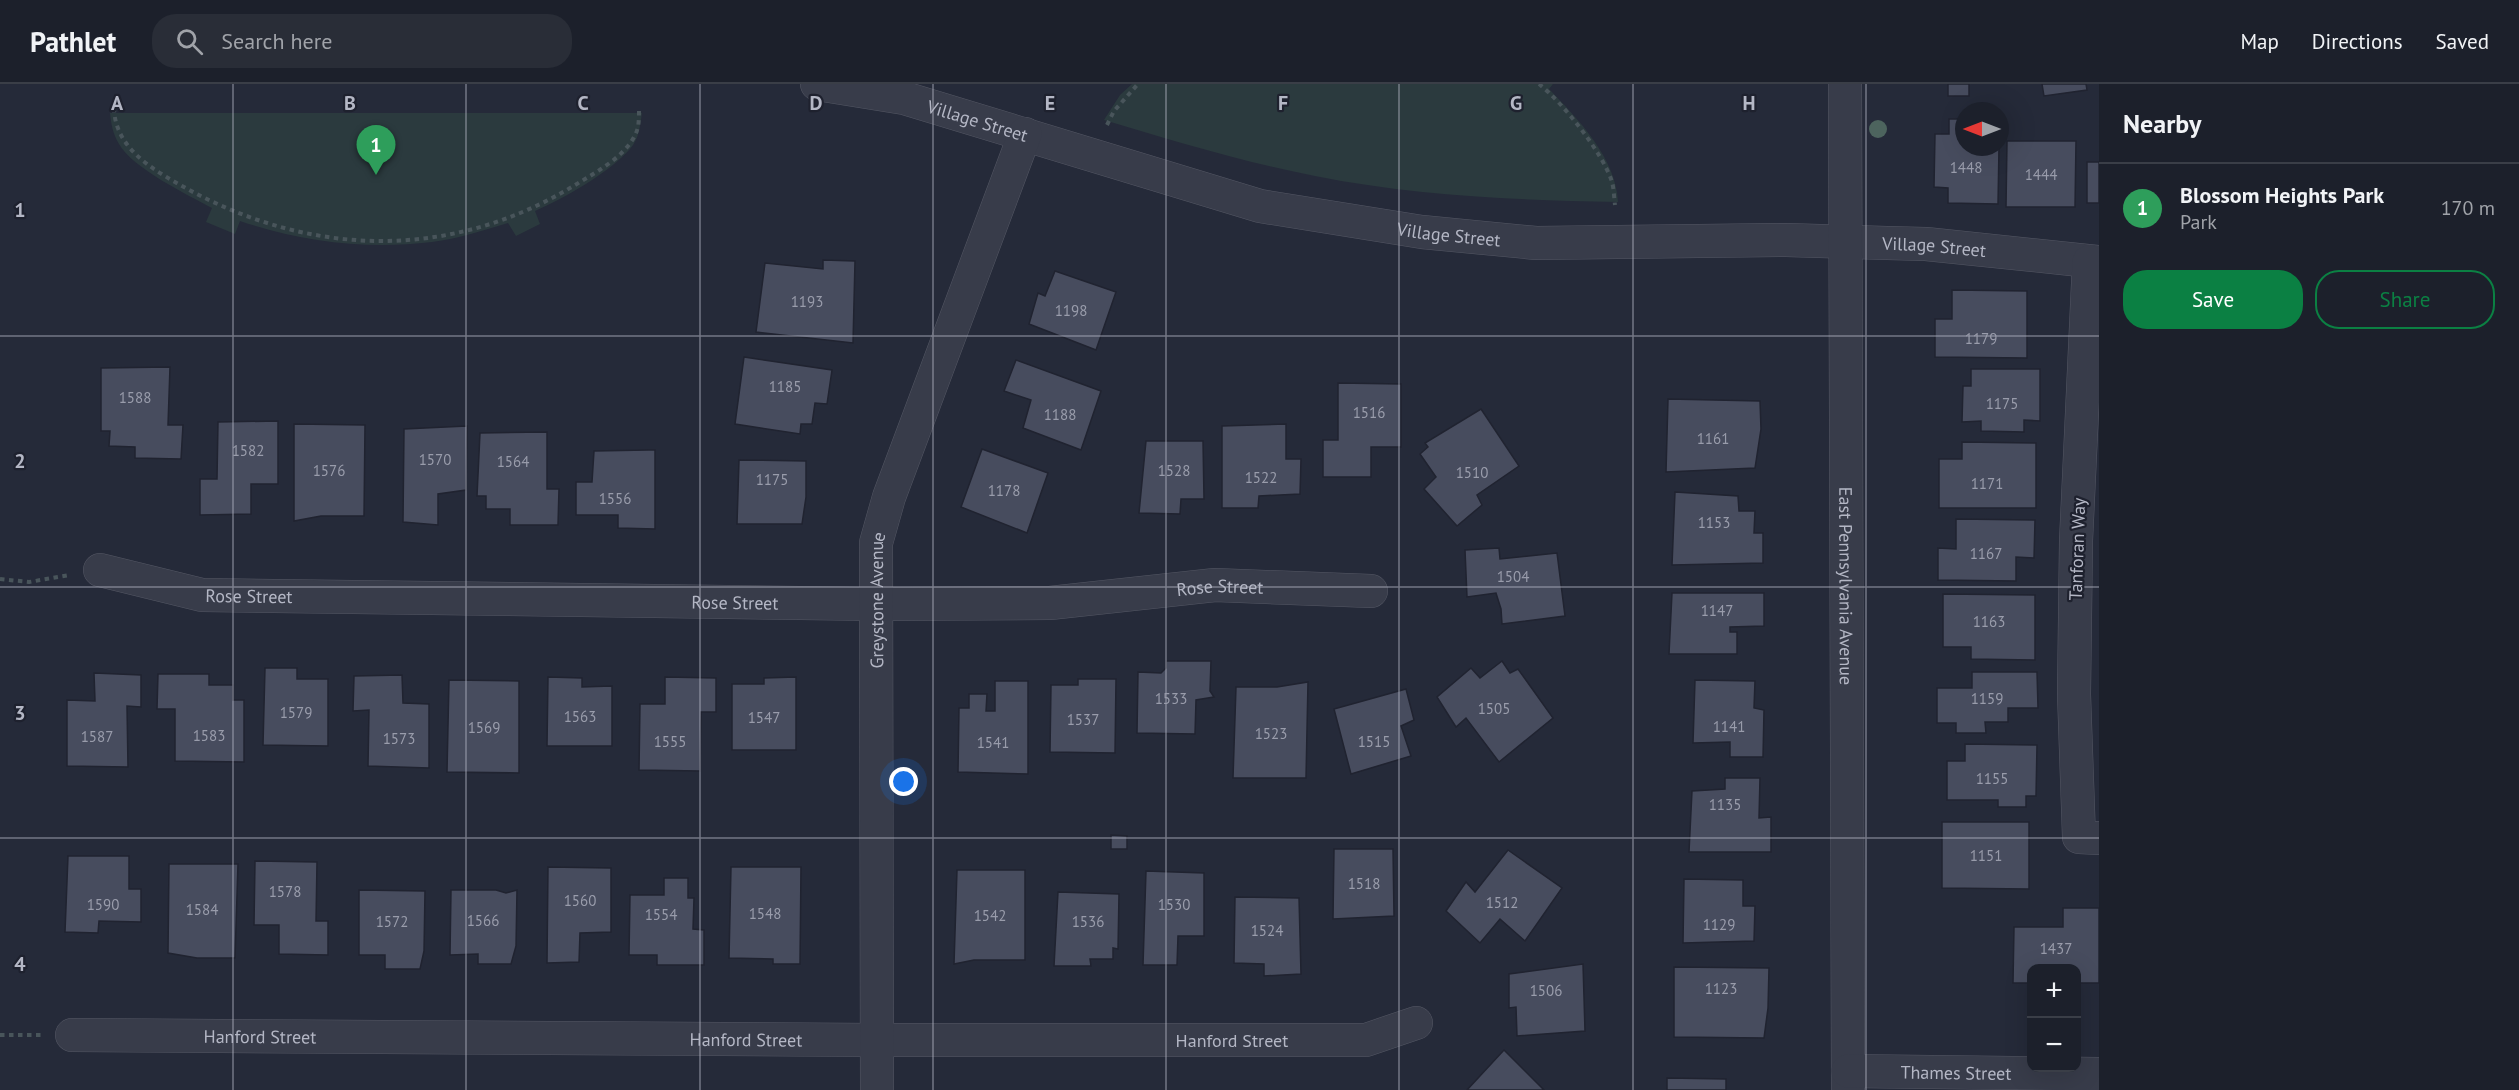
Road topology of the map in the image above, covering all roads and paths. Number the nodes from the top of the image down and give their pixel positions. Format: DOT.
graph roads {
  1 [pos="818,84"];
  2 [pos="1138,84"];
  3 [pos="1539,84"];
  4 [pos="1845,84"];
  5 [pos="114,108"];
  6 [pos="639,108"];
  7 [pos="1107,125"];
  8 [pos="1024,134"];
  9 [pos="1615,205"];
  10 [pos="1845,241"];
  11 [pos="2094,262"];
  12 [pos="2088,542"];
  13 [pos="100,570"];
  14 [pos="0,579"];
  15 [pos="1371,591"];
  16 [pos="876,604"];
  17 [pos="2089,837"];
  18 [pos="1416,1023"];
  19 [pos="0,1035"];
  20 [pos="72,1035"];
  21 [pos="877,1040"];
  22 [pos="2099,1074"];
  23 [pos="1848,1081"];
  24 [pos="877,1090"];
  1 -- 8 [label="street, Village Street"];
  2 -- 7 [label="path"];
  3 -- 9 [label="path"];
  4 -- 10 [label="street, East Pennsylvania Avenue"];
  5 -- 6 [label="path"];
  8 -- 10 [label="street, Village Street"];
  8 -- 16 [label="street, Greystone Avenue"];
  10 -- 11 [label="street, Village Street"];
  10 -- 23 [label="street, East Pennsylvania Avenue"];
  11 -- 12 [label="street, Tanforan Way"];
  12 -- 17 [label="street, Tanforan Way"];
  13 -- 14 [label="path"];
  13 -- 16 [label="street, Rose Street"];
  15 -- 16 [label="street, Rose Street"];
  16 -- 21 [label="street, Greystone Avenue"];
  18 -- 21 [label="street, Hanford Street"];
  19 -- 20 [label="path"];
  20 -- 21 [label="street, Hanford Street"];
  21 -- 24 [label="street, Greystone Avenue"];
  22 -- 23 [label="street, Thames Street"];
}
